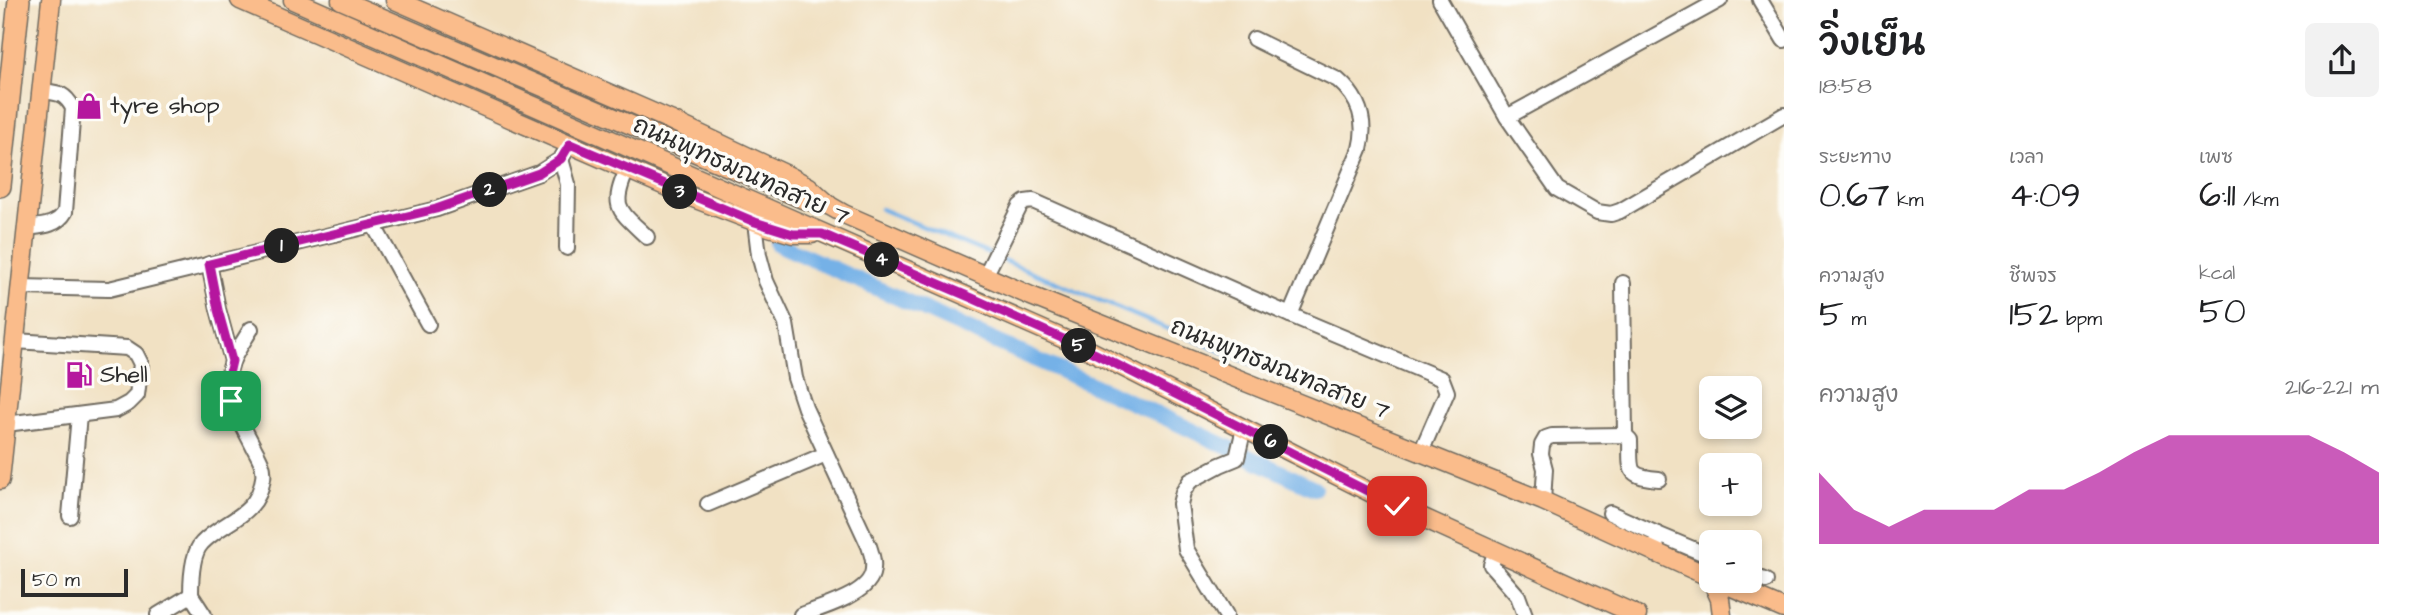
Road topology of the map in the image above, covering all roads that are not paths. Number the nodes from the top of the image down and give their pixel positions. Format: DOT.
graph roads {
  1 [pos="19,0"];
  2 [pos="51,0"];
  3 [pos="65,0"];
  4 [pos="240,0"];
  5 [pos="293,0"];
  6 [pos="341,0"];
  7 [pos="395,0"];
  8 [pos="1440,0"];
  9 [pos="1720,0"];
  10 [pos="1760,0"];
  11 [pos="47,35"];
  12 [pos="1254,39"];
  13 [pos="1784,40"];
  14 [pos="41,91"];
  15 [pos="1784,115"];
  16 [pos="1507,117"];
  17 [pos="565,152"];
  18 [pos="627,170"];
  19 [pos="0,186"];
  20 [pos="830,206"];
  21 [pos="755,222"];
  22 [pos="373,224"];
  23 [pos="26,228"];
  24 [pos="822,234"];
  25 [pos="647,237"];
  26 [pos="567,248"];
  27 [pos="209,264"];
  28 [pos="985,276"];
  29 [pos="1623,284"];
  30 [pos="20,287"];
  31 [pos="1290,315"];
  32 [pos="428,324"];
  33 [pos="251,329"];
  34 [pos="15,341"];
  35 [pos="232,361"];
  36 [pos="79,415"];
  37 [pos="6,424"];
  38 [pos="1244,428"];
  39 [pos="1625,435"];
  40 [pos="1421,452"];
  41 [pos="826,454"];
  42 [pos="1659,479"];
  43 [pos="0,480"];
  44 [pos="1544,501"];
  45 [pos="708,504"];
  46 [pos="1610,513"];
  47 [pos="70,516"];
  48 [pos="1657,534"];
  49 [pos="1496,550"];
  50 [pos="1699,552"];
  51 [pos="1656,555"];
  52 [pos="1699,574"];
  53 [pos="1762,579"];
  54 [pos="1766,581"];
  55 [pos="1717,593"];
  56 [pos="1744,593"];
  57 [pos="191,595"];
  58 [pos="1784,609"];
  59 [pos="158,615"];
  60 [pos="204,615"];
  61 [pos="802,615"];
  62 [pos="1226,615"];
  63 [pos="1525,615"];
  64 [pos="1637,615"];
  65 [pos="1722,615"];
  1 -- 19 [label="highway"];
  2 -- 11 [label="main road"];
  3 -- 11 [label="main road"];
  4 -- 17 [label="main road"];
  5 -- 24 [label="main road, ถนนพุทธมณฑลสาย 7"];
  6 -- 20 [label="main road"];
  7 -- 20 [label="main road"];
  8 -- 16 [label="street"];
  9 -- 16 [label="street"];
  10 -- 13 [label="street"];
  11 -- 14 [label="main road"];
  12 -- 31 [label="street"];
  14 -- 23 [label="main road"];
  14 -- 23 [label="street"];
  15 -- 16 [label="street"];
  17 -- 18 [label="main road"];
  17 -- 22 [label="street"];
  17 -- 26 [label="street"];
  18 -- 21 [label="main road"];
  18 -- 25 [label="street"];
  20 -- 28 [label="main road, ถนนพุทธมณฑลสาย 7"];
  21 -- 24 [label="main road"];
  21 -- 41 [label="street"];
  22 -- 27 [label="street"];
  22 -- 32 [label="street"];
  23 -- 30 [label="main road"];
  24 -- 38 [label="main road, ถนนพุทธมณฑลสาย 7"];
  27 -- 30 [label="street"];
  27 -- 35 [label="street"];
  28 -- 31 [label="street"];
  28 -- 40 [label="main road, ถนนพุทธมณฑลสาย 7"];
  29 -- 39 [label="street"];
  30 -- 34 [label="main road"];
  31 -- 40 [label="street"];
  33 -- 35 [label="street"];
  34 -- 36 [label="street"];
  34 -- 37 [label="main road"];
  35 -- 57 [label="street"];
  36 -- 37 [label="street"];
  36 -- 47 [label="street"];
  37 -- 43 [label="main road"];
  38 -- 49 [label="main road, ถนนพุทธมณฑลสาย 7"];
  38 -- 62 [label="street"];
  39 -- 42 [label="street"];
  39 -- 44 [label="street"];
  40 -- 44 [label="main road, ถนนพุทธมณฑลสาย 7"];
  41 -- 45 [label="street"];
  41 -- 61 [label="street"];
  44 -- 51 [label="main road, ถนนพุทธมณฑลสาย 7"];
  46 -- 48 [label="street"];
  48 -- 50 [label="street"];
  48 -- 51 [label="street"];
  49 -- 63 [label="street"];
  49 -- 64 [label="main road, ถนนพุทธมณฑลสาย 7"];
  51 -- 52 [label="main road, ถนนพุทธมณฑลสาย 7"];
  53 -- 54 [label="street"];
  55 -- 65 [label="main road"];
  56 -- 58 [label="main road, ถนนพุทธมณฑลสาย 7"];
  57 -- 59 [label="street"];
  57 -- 60 [label="street"];
}
